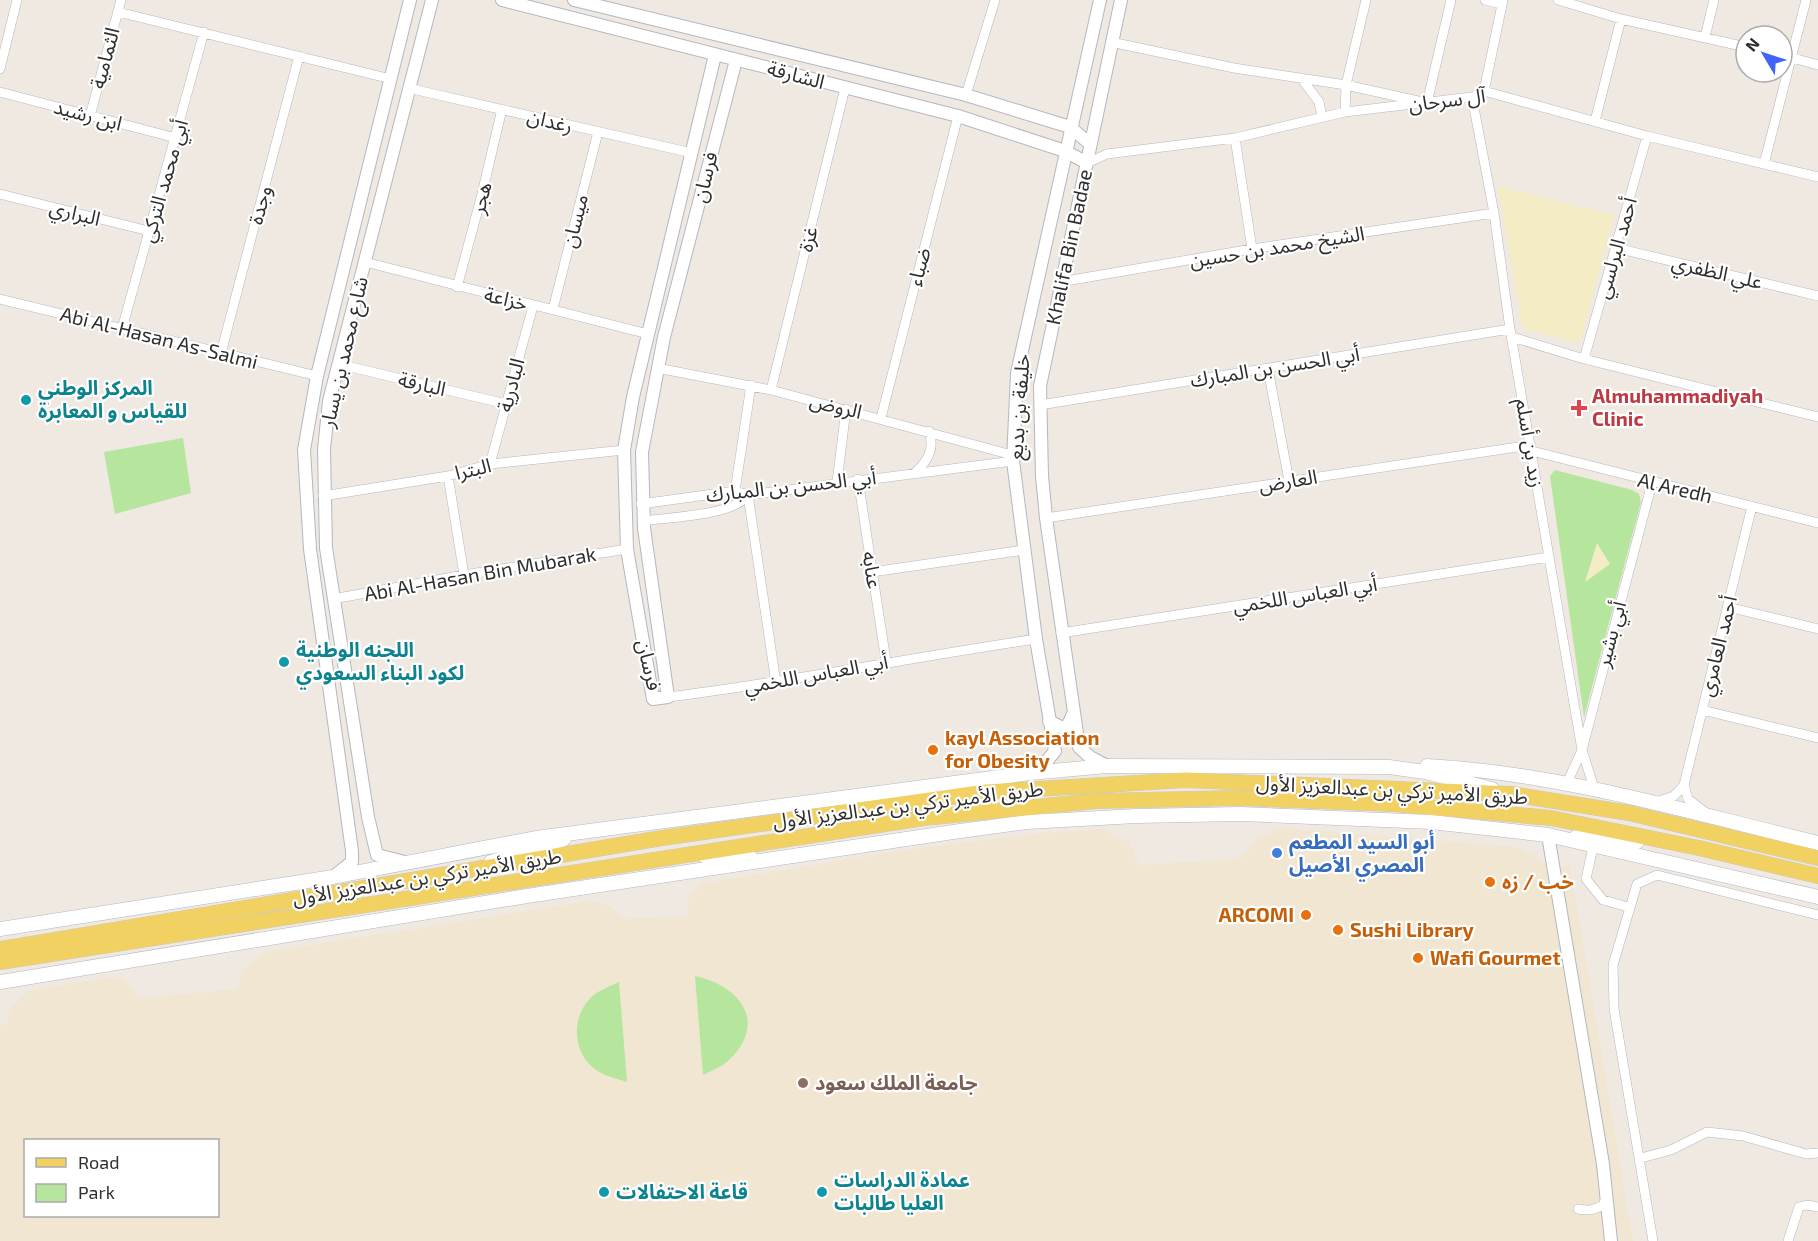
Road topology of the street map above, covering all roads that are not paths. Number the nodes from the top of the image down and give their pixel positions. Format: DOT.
graph roads {
  1 [pos="17,0"];
  2 [pos="121,0"];
  3 [pos="410,0"];
  4 [pos="502,0"];
  5 [pos="574,0"];
  6 [pos="995,0"];
  7 [pos="1100,0"];
  8 [pos="1121,0"];
  9 [pos="1366,0"];
  10 [pos="1451,0"];
  11 [pos="1485,0"];
  12 [pos="1560,0"];
  13 [pos="1714,0"];
  14 [pos="1806,0"];
  15 [pos="431,1"];
  16 [pos="1503,2"];
  17 [pos="118,12"];
  18 [pos="642,18"];
  19 [pos="1621,19"];
  20 [pos="204,32"];
  21 [pos="638,33"];
  22 [pos="1794,34"];
  23 [pos="1705,37"];
  24 [pos="1111,42"];
  25 [pos="1734,44"];
  26 [pos="715,55"];
  27 [pos="299,56"];
  28 [pos="1794,59"];
  29 [pos="736,60"];
  30 [pos="1818,65"];
  31 [pos="0,69"];
  32 [pos="1301,78"];
  33 [pos="391,79"];
  34 [pos="1780,84"];
  35 [pos="1346,85"];
  36 [pos="408,88"];
  37 [pos="845,88"];
  38 [pos="1484,91"];
  39 [pos="0,92"];
  40 [pos="966,95"];
  41 [pos="1472,97"];
  42 [pos="1426,103"];
  43 [pos="502,109"];
  44 [pos="1345,112"];
  45 [pos="90,116"];
  46 [pos="958,116"];
  47 [pos="1322,117"];
  48 [pos="1595,121"];
  49 [pos="1070,127"];
  50 [pos="598,132"];
  51 [pos="1647,136"];
  52 [pos="176,138"];
  53 [pos="1235,138"];
  54 [pos="1090,144"];
  55 [pos="1065,151"];
  56 [pos="692,153"];
  57 [pos="1107,154"];
  58 [pos="1087,162"];
  59 [pos="1764,164"];
  60 [pos="1818,177"];
  61 [pos="0,194"];
  62 [pos="1494,213"];
  63 [pos="149,231"];
  64 [pos="1616,248"];
  65 [pos="1252,249"];
  66 [pos="365,262"];
  67 [pos="1060,282"];
  68 [pos="457,287"];
  69 [pos="1818,296"];
  70 [pos="0,299"];
  71 [pos="533,306"];
  72 [pos="553,309"];
  73 [pos="122,329"];
  74 [pos="1511,333"];
  75 [pos="648,334"];
  76 [pos="221,353"];
  77 [pos="1584,359"];
  78 [pos="338,364"];
  79 [pos="657,368"];
  80 [pos="1268,369"];
  81 [pos="317,376"];
  82 [pos="751,385"];
  83 [pos="771,390"];
  84 [pos="506,404"];
  85 [pos="1040,405"];
  86 [pos="846,409"];
  87 [pos="881,417"];
  88 [pos="1818,417"];
  89 [pos="929,431"];
  90 [pos="1531,448"];
  91 [pos="624,450"];
  92 [pos="1012,458"];
  93 [pos="490,464"];
  94 [pos="916,472"];
  95 [pos="448,476"];
  96 [pos="858,479"];
  97 [pos="1289,481"];
  98 [pos="837,482"];
  99 [pos="1652,483"];
  100 [pos="735,491"];
  101 [pos="748,495"];
  102 [pos="323,496"];
  103 [pos="1752,506"];
  104 [pos="627,510"];
  105 [pos="642,512"];
  106 [pos="1046,518"];
  107 [pos="1818,523"];
  108 [pos="627,549"];
  109 [pos="1024,550"];
  110 [pos="1549,557"];
  111 [pos="872,572"];
  112 [pos="464,574"];
  113 [pos="333,599"];
  114 [pos="1728,607"];
  115 [pos="1818,629"];
  116 [pos="1061,633"];
  117 [pos="1036,639"];
  118 [pos="886,662"];
  119 [pos="776,683"];
  120 [pos="668,697"];
  121 [pos="1702,710"];
  122 [pos="1074,712"];
  123 [pos="1049,721"];
  124 [pos="1818,738"];
  125 [pos="1582,750"];
  126 [pos="1107,766"];
  127 [pos="1389,767"];
  128 [pos="1030,773"];
  129 [pos="1567,783"];
  130 [pos="1684,785"];
  131 [pos="1594,788"];
  132 [pos="1511,794"];
  133 [pos="1653,803"];
  134 [pos="368,817"];
  135 [pos="1712,818"];
  136 [pos="348,823"];
  137 [pos="583,831"];
  138 [pos="1555,836"];
  139 [pos="1818,843"];
  140 [pos="1593,847"];
  141 [pos="1699,848"];
  142 [pos="676,855"];
  143 [pos="1818,858"];
  144 [pos="768,861"];
  145 [pos="409,862"];
  146 [pos="474,869"];
  147 [pos="1818,876"];
  148 [pos="333,877"];
  149 [pos="1818,897"];
  150 [pos="1628,907"];
  151 [pos="1818,915"];
  152 [pos="0,929"];
  153 [pos="0,949"];
  154 [pos="0,962"];
  155 [pos="0,982"];
  156 [pos="1818,1153"];
  157 [pos="1641,1158"];
  158 [pos="1606,1199"];
  159 [pos="1818,1207"];
  160 [pos="1578,1209"];
  161 [pos="1611,1241"];
  162 [pos="1617,1241"];
  163 [pos="1653,1241"];
  164 [pos="1788,1241"];
  1 -- 31 [label="street"];
  2 -- 17 [label="street, الثمامية"];
  3 -- 33 [label="street, شارع محمد بن يسار"];
  4 -- 21 [label="street, الشارقة"];
  5 -- 18 [label="street, الشارقة"];
  6 -- 40 [label="street"];
  7 -- 49 [label="street, خليفة بن بديع"];
  8 -- 24 [label="street, Khalifa Bin Badae"];
  9 -- 35 [label="street"];
  10 -- 42 [label="street"];
  11 -- 16 [label="street"];
  12 -- 19 [label="street"];
  13 -- 23 [label="street"];
  14 -- 22 [label="street"];
  15 -- 36 [label="street, شارع محمد بن يسار"];
  16 -- 38 [label="street"];
  17 -- 20 [label="street"];
  17 -- 45 [label="street, الثمامية"];
  18 -- 21 [label="street"];
  18 -- 40 [label="street, الشارقة"];
  19 -- 23 [label="street"];
  19 -- 48 [label="street"];
  20 -- 27 [label="street"];
  20 -- 52 [label="street, أبي محمد التركي"];
  21 -- 26 [label="street, الشارقة"];
  23 -- 25 [label="street"];
  24 -- 32 [label="street"];
  24 -- 54 [label="street, Khalifa Bin Badae"];
  26 -- 29 [label="street, الشارقة"];
  26 -- 56 [label="street, فرسان"];
  27 -- 33 [label="street"];
  27 -- 76 [label="street, وجدة"];
  28 -- 30 [label="street"];
  29 -- 37 [label="street, الشارقة"];
  29 -- 79 [label="street, فرسان"];
  32 -- 35 [label="street"];
  32 -- 47 [label="street"];
  33 -- 81 [label="street, شارع محمد بن يسار"];
  34 -- 59 [label="street"];
  35 -- 42 [label="street"];
  35 -- 44 [label="street"];
  36 -- 43 [label="street, رغدان"];
  36 -- 66 [label="street, شارع محمد بن يسار"];
  37 -- 46 [label="street, الشارقة"];
  37 -- 83 [label="street, غزة"];
  38 -- 41 [label="street, آل سرحان"];
  38 -- 48 [label="street, آل سرحان"];
  39 -- 45 [label="street, ابن رشيد"];
  40 -- 49 [label="street, الشارقة"];
  41 -- 42 [label="street, آل سرحان"];
  41 -- 62 [label="street, زيد بن أسلم"];
  42 -- 44 [label="street, آل سرحان"];
  43 -- 50 [label="street, رغدان"];
  43 -- 68 [label="street, هجر"];
  44 -- 47 [label="street, آل سرحان"];
  45 -- 52 [label="street, ابن رشيد"];
  46 -- 55 [label="street, الشارقة"];
  46 -- 87 [label="street, ضباء"];
  47 -- 53 [label="street, آل سرحان"];
  48 -- 51 [label="street, آل سرحان"];
  49 -- 54 [label="street, الشارقة"];
  49 -- 55 [label="street, خليفة بن بديع"];
  50 -- 56 [label="street, رغدان"];
  50 -- 72 [label="street, ميسان"];
  51 -- 59 [label="street, آل سرحان"];
  51 -- 64 [label="street, أحمد البرلسي"];
  52 -- 63 [label="street, أبي محمد التركي"];
  53 -- 57 [label="street, آل سرحان"];
  53 -- 65 [label="street"];
  54 -- 57 [label="street"];
  54 -- 58 [label="street, Khalifa Bin Badae"];
  55 -- 58 [label="street, الشارقة"];
  55 -- 92 [label="street, خليفة بن بديع"];
  56 -- 75 [label="street, فرسان"];
  57 -- 58 [label="street, آل سرحان"];
  58 -- 67 [label="street, Khalifa Bin Badae"];
  59 -- 60 [label="street, آل سرحان"];
  61 -- 63 [label="street, البراري"];
  62 -- 65 [label="street, الشيخ محمد بن حسين"];
  62 -- 74 [label="street, زيد بن أسلم"];
  63 -- 73 [label="street, أبي محمد التركي"];
  64 -- 69 [label="street, علي الظفري"];
  64 -- 77 [label="street, أحمد البرلسي"];
  65 -- 67 [label="street, الشيخ محمد بن حسين"];
  66 -- 68 [label="street, خزاعة"];
  66 -- 78 [label="street, شارع محمد بن يسار"];
  67 -- 85 [label="street, Khalifa Bin Badae"];
  68 -- 71 [label="street, خزاعة"];
  70 -- 73 [label="street, Abi Al-Hasan As-Salmi"];
  71 -- 72 [label="street, خزاعة"];
  71 -- 84 [label="street, البادرية"];
  72 -- 75 [label="street, خزاعة"];
  73 -- 76 [label="street, Abi Al-Hasan As-Salmi"];
  74 -- 77 [label="street"];
  74 -- 80 [label="street, أبي الحسن بن المبارك"];
  74 -- 90 [label="street, زيد بن أسلم"];
  75 -- 91 [label="street, فرسان"];
  76 -- 81 [label="street, Abi Al-Hasan As-Salmi"];
  77 -- 88 [label="street"];
  78 -- 84 [label="street, البارقة"];
  78 -- 102 [label="street, شارع محمد بن يسار"];
  79 -- 82 [label="street, الروض"];
  79 -- 105 [label="street, فرسان"];
  80 -- 85 [label="street, أبي الحسن بن المبارك"];
  80 -- 97 [label="street"];
  81 -- 136 [label="street, شارع محمد بن يسار"];
  82 -- 83 [label="street, الروض"];
  82 -- 100 [label="street"];
  83 -- 86 [label="street, الروض"];
  84 -- 93 [label="street, البادرية"];
  85 -- 106 [label="street, Khalifa Bin Badae"];
  86 -- 87 [label="street, الروض"];
  86 -- 98 [label="street"];
  87 -- 89 [label="street, الروض"];
  89 -- 92 [label="street, الروض"];
  89 -- 94 [label="street"];
  90 -- 97 [label="street, العارض"];
  90 -- 99 [label="street, Al Aredh"];
  90 -- 110 [label="street, زيد بن أسلم"];
  91 -- 93 [label="street, البترا"];
  91 -- 104 [label="street, فرسان"];
  92 -- 94 [label="street, أبي الحسن بن المبارك"];
  92 -- 109 [label="street, خليفة بن بديع"];
  93 -- 95 [label="street, البترا"];
  94 -- 96 [label="street, أبي الحسن بن المبارك"];
  95 -- 102 [label="street, البترا"];
  95 -- 112 [label="street"];
  96 -- 98 [label="street, أبي الحسن بن المبارك"];
  96 -- 111 [label="street, عنابه"];
  97 -- 106 [label="street, العارض"];
  98 -- 101 [label="street, أبي الحسن بن المبارك"];
  99 -- 103 [label="street, Al Aredh"];
  99 -- 125 [label="street, أبي بشير"];
  100 -- 101 [label="street, أبي الحسن بن المبارك"];
  100 -- 105 [label="street, أبي الحسن بن المبارك"];
  101 -- 105 [label="street"];
  101 -- 119 [label="street"];
  102 -- 113 [label="street, شارع محمد بن يسار"];
  103 -- 107 [label="street, Al Aredh"];
  103 -- 114 [label="street, أحمد العامري"];
  104 -- 105 [label="street"];
  104 -- 108 [label="street, فرسان"];
  105 -- 120 [label="street, فرسان"];
  106 -- 116 [label="street, Khalifa Bin Badae"];
  108 -- 112 [label="street, Abi Al-Hasan Bin Mubarak"];
  108 -- 120 [label="street, فرسان"];
  109 -- 111 [label="street"];
  109 -- 117 [label="street, خليفة بن بديع"];
  110 -- 116 [label="street, أبي العباس اللخمي"];
  110 -- 125 [label="street, زيد بن أسلم"];
  111 -- 118 [label="street, عنابه"];
  112 -- 113 [label="street, Abi Al-Hasan Bin Mubarak"];
  113 -- 134 [label="street, شارع محمد بن يسار"];
  114 -- 115 [label="street"];
  114 -- 121 [label="street, أحمد العامري"];
  116 -- 122 [label="street, Khalifa Bin Badae"];
  117 -- 118 [label="street, أبي العباس اللخمي"];
  117 -- 123 [label="street, خليفة بن بديع"];
  118 -- 119 [label="street, أبي العباس اللخمي"];
  119 -- 120 [label="street, أبي العباس اللخمي"];
  121 -- 124 [label="street"];
  121 -- 130 [label="street, أحمد العامري"];
  122 -- 123 [label="street"];
  122 -- 126 [label="street, Khalifa Bin Badae"];
  123 -- 128 [label="street, خليفة بن بديع"];
  125 -- 129 [label="street, أبي بشير"];
  125 -- 131 [label="street, زيد بن أسلم"];
  126 -- 127 [label="main road"];
  126 -- 128 [label="main road"];
  127 -- 129 [label="main road"];
  127 -- 132 [label="main road"];
  128 -- 137 [label="main road"];
  129 -- 131 [label="main road"];
  130 -- 133 [label="street"];
  130 -- 135 [label="street"];
  131 -- 133 [label="main road"];
  132 -- 143 [label="main road, طريق الأمير تركي بن عبدالعزيز الأول"];
  132 -- 146 [label="main road, طريق الأمير تركي بن عبدالعزيز الأول"];
  133 -- 135 [label="main road"];
  134 -- 136 [label="street"];
  134 -- 145 [label="street, شارع محمد بن يسار"];
  135 -- 139 [label="main road"];
  136 -- 148 [label="street, شارع محمد بن يسار"];
  137 -- 145 [label="main road"];
  137 -- 146 [label="main road"];
  138 -- 140 [label="main road"];
  138 -- 141 [label="main road"];
  138 -- 144 [label="main road"];
  138 -- 158 [label="street"];
  140 -- 149 [label="main road"];
  140 -- 150 [label="street"];
  141 -- 142 [label="main road, طريق الأمير تركي بن عبدالعزيز الأول"];
  141 -- 147 [label="main road, طريق الأمير تركي بن عبدالعزيز الأول"];
  142 -- 144 [label="main road"];
  142 -- 154 [label="main road, طريق الأمير تركي بن عبدالعزيز الأول"];
  144 -- 155 [label="main road"];
  145 -- 148 [label="main road"];
  146 -- 153 [label="main road, طريق الأمير تركي بن عبدالعزيز الأول"];
  148 -- 152 [label="main road"];
  150 -- 151 [label="street"];
  150 -- 157 [label="street"];
  156 -- 157 [label="street"];
  157 -- 163 [label="street"];
  158 -- 160 [label="street"];
  158 -- 161 [label="street"];
  158 -- 162 [label="street"];
  159 -- 164 [label="street"];
}
